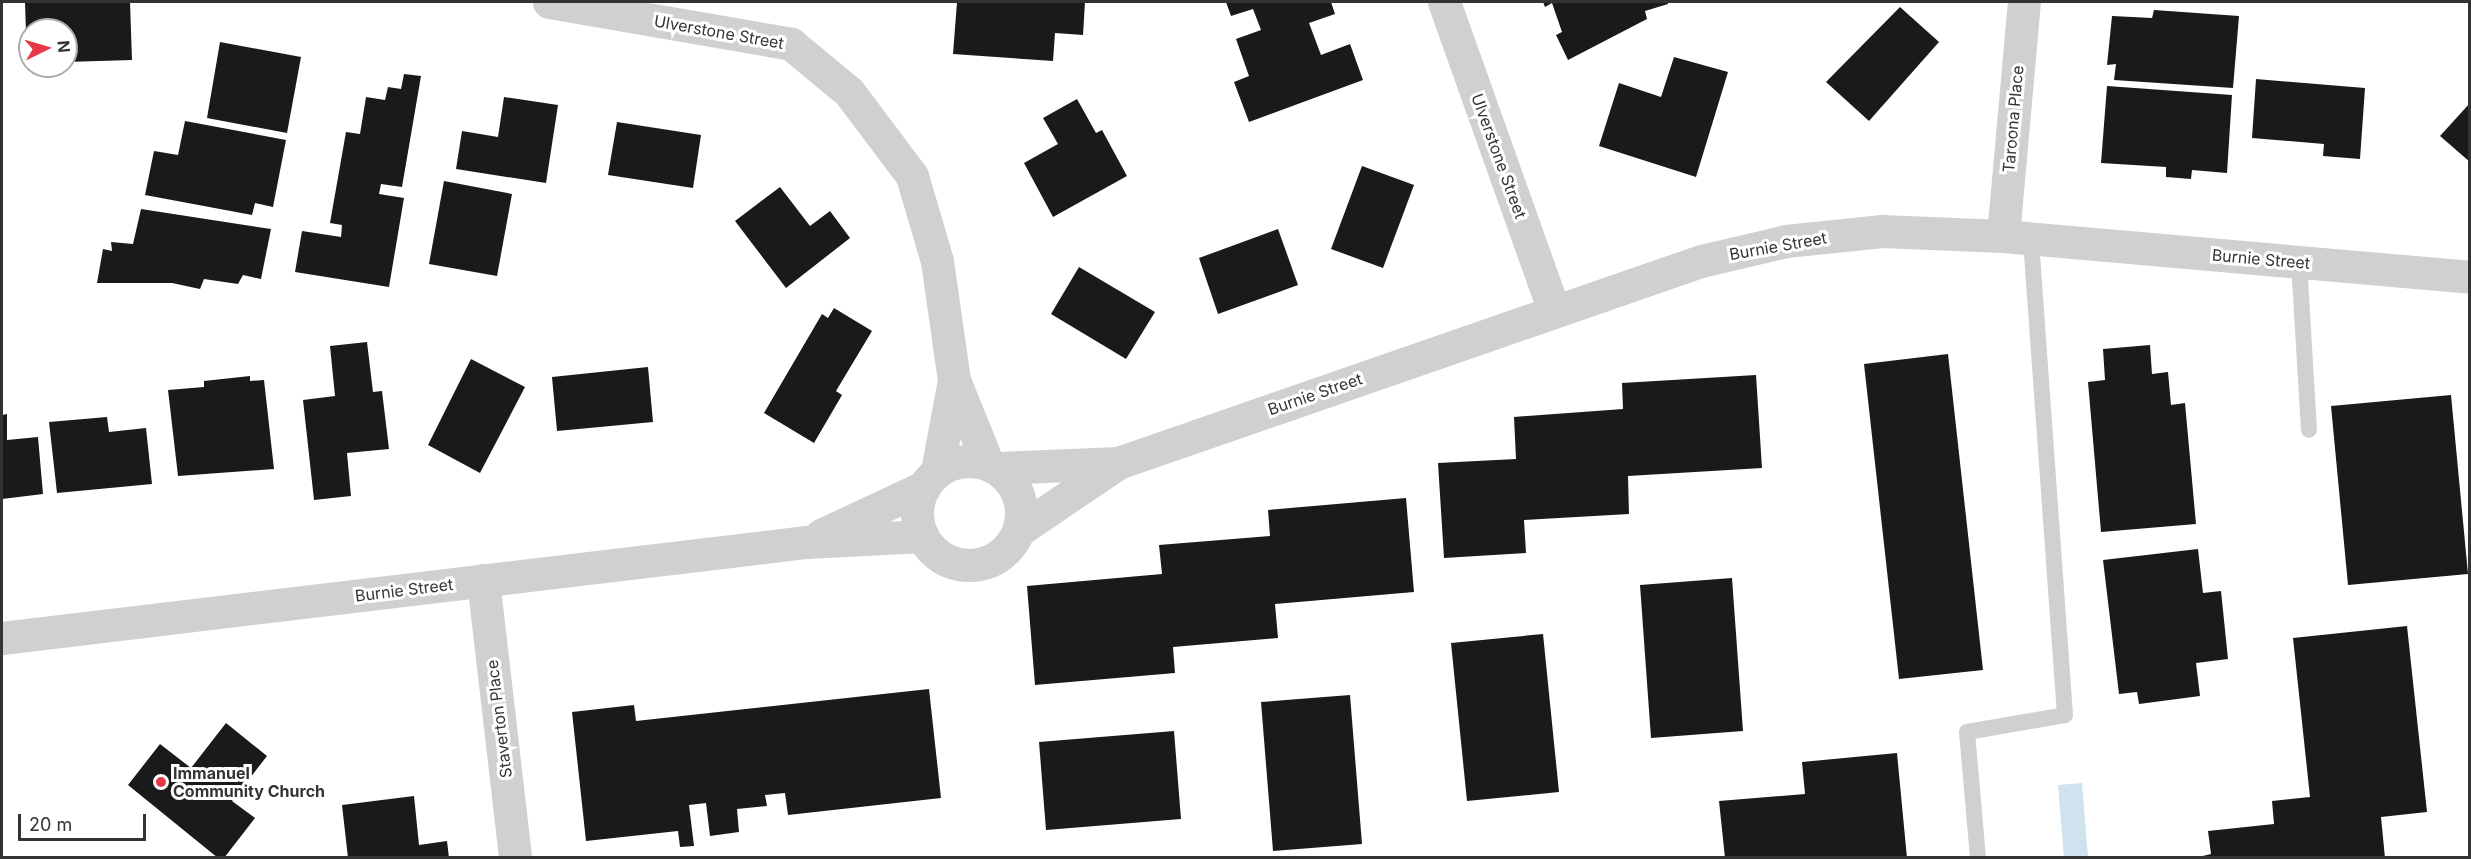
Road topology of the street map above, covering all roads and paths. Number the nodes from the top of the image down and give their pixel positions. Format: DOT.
graph roads {
  1 [pos="549,2"];
  2 [pos="1444,2"];
  3 [pos="2024,2"];
  4 [pos="2017,238"];
  5 [pos="2299,262"];
  6 [pos="2469,277"];
  7 [pos="1554,311"];
  8 [pos="954,380"];
  9 [pos="2309,430"];
  10 [pos="1118,463"];
  11 [pos="993,466"];
  12 [pos="931,479"];
  13 [pos="1019,530"];
  14 [pos="922,536"];
  15 [pos="806,542"];
  16 [pos="483,580"];
  17 [pos="2,638"];
  18 [pos="515,858"];
  19 [pos="1978,858"];
  1 -- 8 [label="street, Ulverstone Street"];
  2 -- 7 [label="street, Ulverstone Street"];
  3 -- 4 [label="street, Taroona Place"];
  4 -- 5 [label="street, Burnie Street"];
  4 -- 7 [label="street, Burnie Street"];
  4 -- 19 [label="lane"];
  5 -- 6 [label="street, Burnie Street"];
  5 -- 9 [label="lane"];
  7 -- 10 [label="street, Burnie Street"];
  8 -- 11 [label="street, Ulverstone Street"];
  8 -- 12 [label="street, Ulverstone Street"];
  10 -- 11 [label="street, Burnie Street"];
  10 -- 13 [label="street, Burnie Street"];
  11 -- 12 [label="street"];
  11 -- 13 [label="street"];
  12 -- 14 [label="street"];
  12 -- 15 [label="street, Burnie Street"];
  13 -- 14 [label="street"];
  14 -- 15 [label="street, Burnie Street"];
  15 -- 16 [label="street, Burnie Street"];
  16 -- 17 [label="street, Burnie Street"];
  16 -- 18 [label="street, Staverton Place"];
}
